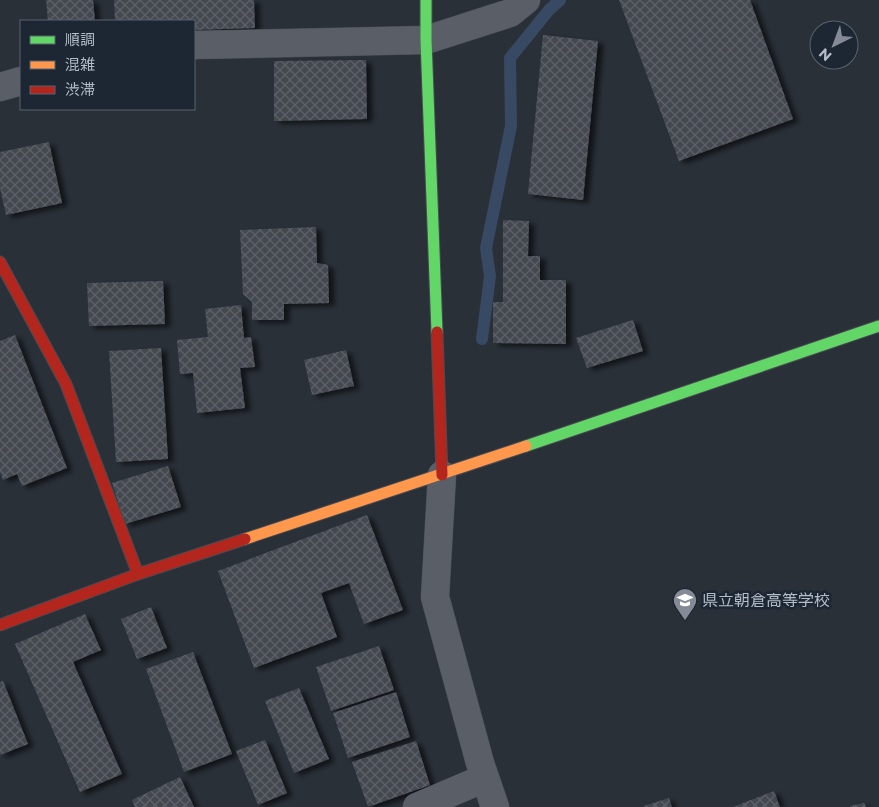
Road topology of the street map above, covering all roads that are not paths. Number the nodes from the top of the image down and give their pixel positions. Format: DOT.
graph roads {
  1 [pos="426,0"];
  2 [pos="526,0"];
  3 [pos="426,40"];
  4 [pos="195,44"];
  5 [pos="20,81"];
  6 [pos="0,87"];
  7 [pos="0,262"];
  8 [pos="879,326"];
  9 [pos="442,475"];
  10 [pos="138,574"];
  11 [pos="0,625"];
  12 [pos="485,778"];
  13 [pos="417,807"];
  14 [pos="495,807"];
  1 -- 3 [label="street"];
  2 -- 3 [label="street"];
  3 -- 4 [label="street"];
  3 -- 9 [label="street"];
  5 -- 6 [label="street"];
  7 -- 10 [label="street"];
  8 -- 9 [label="street"];
  9 -- 10 [label="street"];
  9 -- 12 [label="street"];
  10 -- 11 [label="street"];
  12 -- 13 [label="street"];
  12 -- 14 [label="street"];
}
